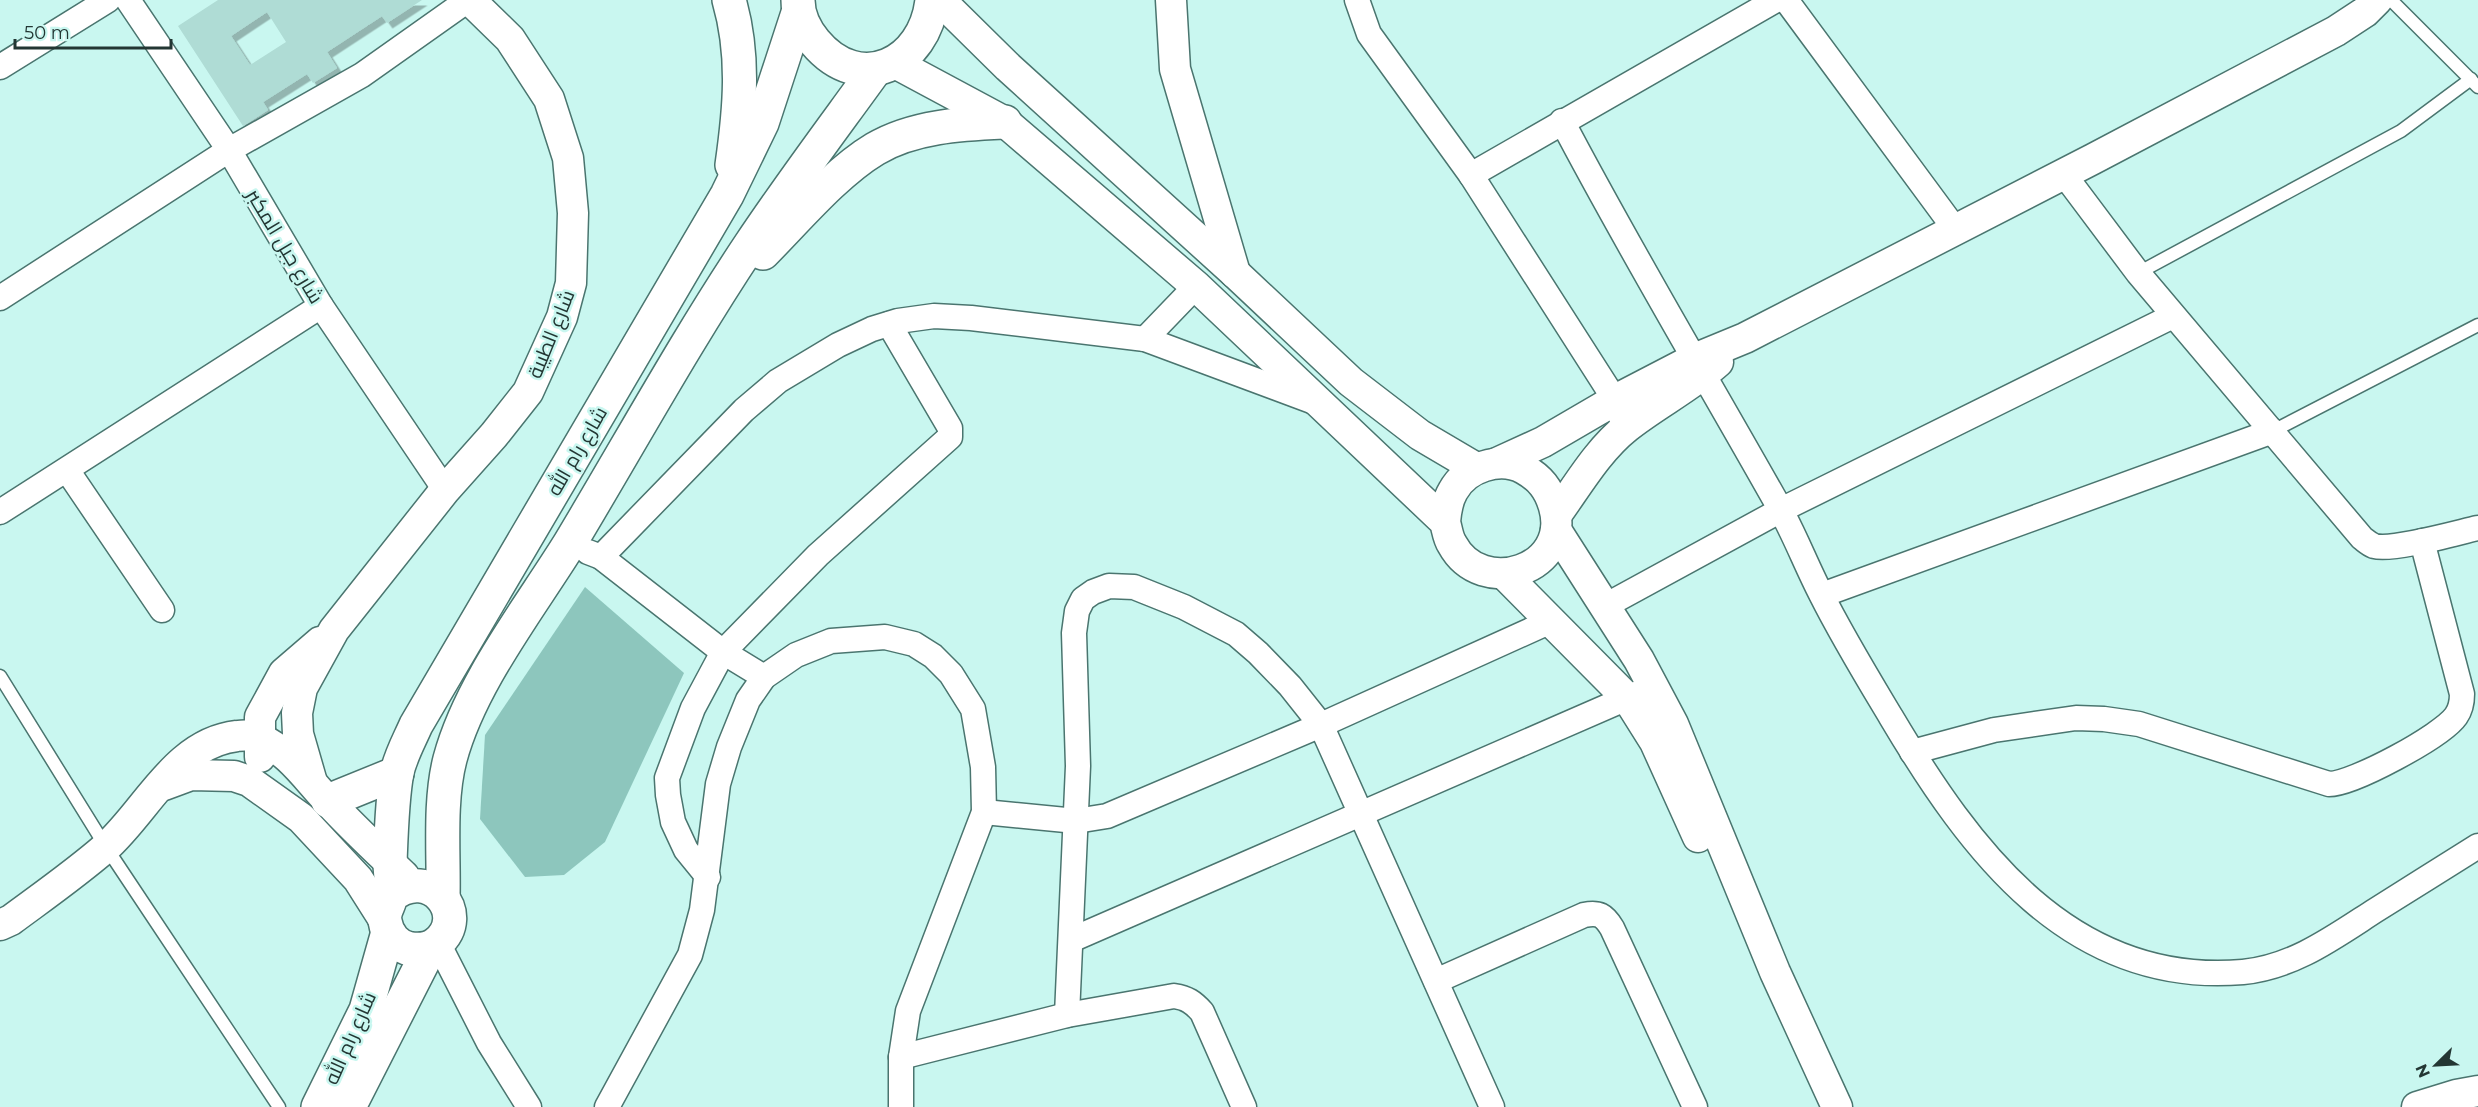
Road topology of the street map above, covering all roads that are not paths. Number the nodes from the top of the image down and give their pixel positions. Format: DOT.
graph roads {
  1 [pos="108,0"];
  2 [pos="128,0"];
  3 [pos="469,0"];
  4 [pos="729,0"];
  5 [pos="932,0"];
  6 [pos="940,0"];
  7 [pos="1357,0"];
  8 [pos="1776,0"];
  9 [pos="1786,0"];
  10 [pos="2377,0"];
  11 [pos="2391,0"];
  12 [pos="1173,1"];
  13 [pos="798,6"];
  14 [pos="885,66"];
  15 [pos="0,67"];
  16 [pos="2474,83"];
  17 [pos="1562,121"];
  18 [pos="1005,122"];
  19 [pos="229,150"];
  20 [pos="2063,173"];
  21 [pos="1471,175"];
  22 [pos="727,195"];
  23 [pos="1955,229"];
  24 [pos="1235,273"];
  25 [pos="2138,273"];
  26 [pos="1196,286"];
  27 [pos="0,298"];
  28 [pos="713,303"];
  29 [pos="321,306"];
  30 [pos="2174,316"];
  31 [pos="889,324"];
  32 [pos="2478,325"];
  33 [pos="1145,339"];
  34 [pos="1699,367"];
  35 [pos="1615,400"];
  36 [pos="1322,405"];
  37 [pos="1626,428"];
  38 [pos="2273,431"];
  39 [pos="1487,466"];
  40 [pos="67,470"];
  41 [pos="446,490"];
  42 [pos="1781,510"];
  43 [pos="0,512"];
  44 [pos="1445,522"];
  45 [pos="1556,522"];
  46 [pos="2478,528"];
  47 [pos="2422,541"];
  48 [pos="569,544"];
  49 [pos="601,557"];
  50 [pos="1505,575"];
  51 [pos="1822,595"];
  52 [pos="1605,606"];
  53 [pos="162,610"];
  54 [pos="1551,621"];
  55 [pos="334,630"];
  56 [pos="723,652"];
  57 [pos="0,676"];
  58 [pos="764,677"];
  59 [pos="1640,693"];
  60 [pos="1322,725"];
  61 [pos="258,737"];
  62 [pos="1912,753"];
  63 [pos="397,773"];
  64 [pos="158,788"];
  65 [pos="313,799"];
  66 [pos="984,812"];
  67 [pos="1360,814"];
  68 [pos="1076,821"];
  69 [pos="2478,846"];
  70 [pos="106,847"];
  71 [pos="708,877"];
  72 [pos="443,897"];
  73 [pos="393,899"];
  74 [pos="4,927"];
  75 [pos="1071,940"];
  76 [pos="434,945"];
  77 [pos="1436,981"];
  78 [pos="1067,1015"];
  79 [pos="902,1057"];
  80 [pos="2478,1091"];
  81 [pos="2478,1096"];
  82 [pos="279,1107"];
  83 [pos="318,1107"];
  84 [pos="349,1107"];
  85 [pos="529,1107"];
  86 [pos="607,1107"];
  87 [pos="901,1107"];
  88 [pos="1244,1107"];
  89 [pos="1492,1107"];
  90 [pos="1695,1107"];
  91 [pos="1821,1107"];
  92 [pos="1837,1107"];
  93 [pos="2417,1107"];
  94 [pos="2471,1107"];
  1 -- 15 [label="street"];
  2 -- 19 [label="street, شارع جبل المكبر"];
  3 -- 19 [label="street"];
  3 -- 41 [label="street, شارع الطيبة"];
  4 -- 22 [label="main road"];
  5 -- 14 [label="main road, شارع رام الله"];
  6 -- 24 [label="street"];
  7 -- 21 [label="street"];
  8 -- 17 [label="street"];
  9 -- 23 [label="street"];
  10 -- 20 [label="street"];
  11 -- 16 [label="lane"];
  12 -- 24 [label="street"];
  13 -- 14 [label="main road"];
  13 -- 22 [label="main road, شارع رام الله"];
  14 -- 18 [label="street"];
  14 -- 28 [label="main road, شارع رام الله"];
  16 -- 25 [label="lane"];
  17 -- 21 [label="street"];
  17 -- 34 [label="street"];
  18 -- 26 [label="street"];
  18 -- 28 [label="main road"];
  19 -- 27 [label="street"];
  19 -- 29 [label="street, شارع جبل المكبر"];
  20 -- 23 [label="street"];
  20 -- 25 [label="street"];
  21 -- 35 [label="street"];
  22 -- 63 [label="main road, شارع رام الله"];
  23 -- 34 [label="street"];
  24 -- 39 [label="street"];
  25 -- 30 [label="street"];
  26 -- 33 [label="street"];
  26 -- 36 [label="street"];
  28 -- 48 [label="main road, شارع رام الله"];
  29 -- 40 [label="street"];
  29 -- 41 [label="street, شارع جبل المكبر"];
  30 -- 38 [label="street"];
  30 -- 42 [label="street"];
  31 -- 33 [label="street"];
  31 -- 49 [label="street"];
  31 -- 56 [label="street"];
  32 -- 38 [label="lane"];
  33 -- 36 [label="street"];
  34 -- 35 [label="street"];
  34 -- 37 [label="street"];
  34 -- 42 [label="street"];
  35 -- 37 [label="street"];
  35 -- 39 [label="street"];
  36 -- 44 [label="street"];
  37 -- 45 [label="street"];
  38 -- 47 [label="street"];
  38 -- 51 [label="street"];
  39 -- 44 [label="street"];
  39 -- 45 [label="street"];
  40 -- 43 [label="street"];
  40 -- 53 [label="street"];
  41 -- 55 [label="street, شارع الطيبة"];
  42 -- 51 [label="street"];
  42 -- 52 [label="street"];
  44 -- 50 [label="street"];
  45 -- 50 [label="street"];
  45 -- 52 [label="street"];
  46 -- 47 [label="street"];
  47 -- 62 [label="street"];
  48 -- 49 [label="street"];
  48 -- 72 [label="main road, شارع رام الله"];
  49 -- 56 [label="street"];
  50 -- 54 [label="street"];
  51 -- 62 [label="street"];
  52 -- 59 [label="street"];
  54 -- 59 [label="street"];
  54 -- 60 [label="street"];
  55 -- 61 [label="street, شارع الطيبة"];
  55 -- 65 [label="street, شارع الطيبة"];
  56 -- 58 [label="street"];
  56 -- 71 [label="street"];
  57 -- 70 [label="lane"];
  58 -- 66 [label="street"];
  58 -- 71 [label="street"];
  59 -- 67 [label="street"];
  59 -- 91 [label="street"];
  59 -- 92 [label="street"];
  60 -- 67 [label="street"];
  60 -- 68 [label="street"];
  60 -- 68 [label="street"];
  61 -- 64 [label="street"];
  61 -- 65 [label="street"];
  61 -- 65 [label="street, شارع الطيبة"];
  62 -- 69 [label="street"];
  63 -- 65 [label="main road"];
  63 -- 73 [label="main road, شارع رام الله"];
  64 -- 65 [label="street"];
  64 -- 70 [label="street"];
  65 -- 73 [label="street"];
  65 -- 73 [label="street"];
  66 -- 68 [label="street"];
  66 -- 79 [label="street"];
  67 -- 75 [label="street"];
  67 -- 77 [label="street"];
  68 -- 75 [label="street"];
  70 -- 74 [label="street"];
  70 -- 82 [label="lane"];
  71 -- 86 [label="street"];
  72 -- 73 [label="main road"];
  72 -- 76 [label="main road"];
  73 -- 76 [label="main road"];
  73 -- 83 [label="main road, شارع رام الله"];
  75 -- 78 [label="street"];
  76 -- 84 [label="main road, شارع رام الله"];
  76 -- 85 [label="street"];
  77 -- 89 [label="street"];
  77 -- 90 [label="street"];
  78 -- 79 [label="street"];
  78 -- 88 [label="street"];
  79 -- 87 [label="street"];
  80 -- 93 [label="street"];
  81 -- 94 [label="street"];
}
